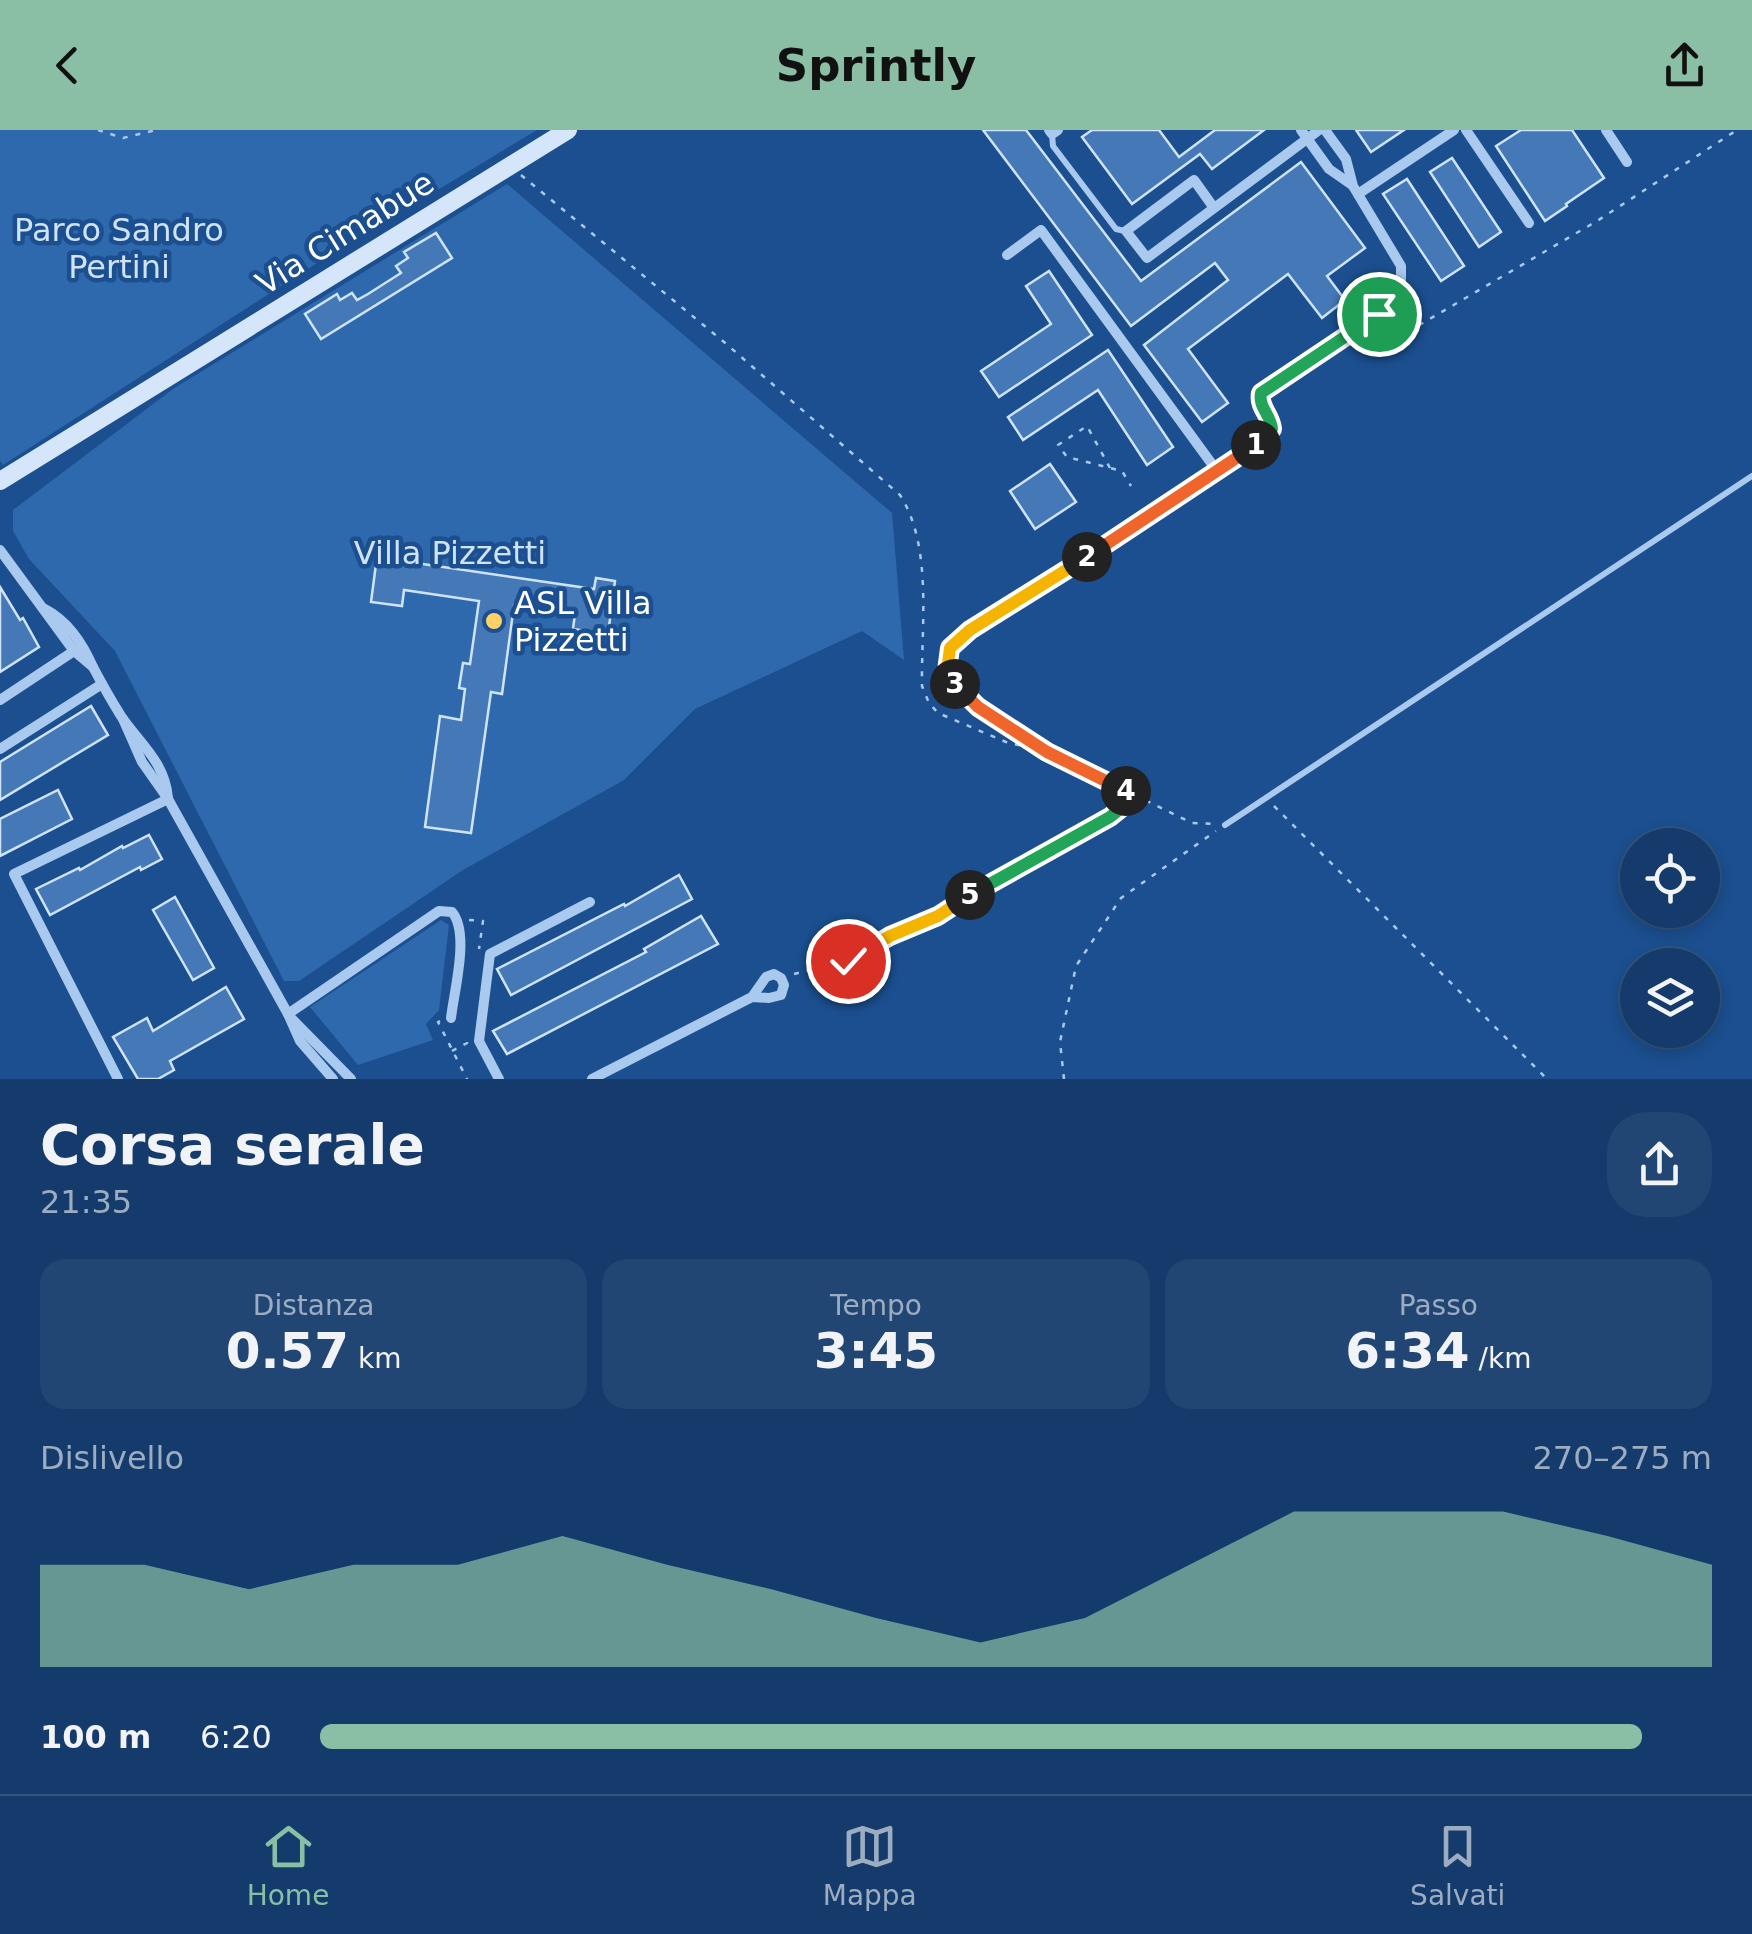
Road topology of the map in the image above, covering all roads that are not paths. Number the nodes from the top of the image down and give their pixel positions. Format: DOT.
graph roads {
  1 [pos="568,130"];
  2 [pos="1322,130"];
  3 [pos="1454,130"];
  4 [pos="1466,130"];
  5 [pos="1606,130"];
  6 [pos="1053,131"];
  7 [pos="1304,134"];
  8 [pos="1627,162"];
  9 [pos="1356,190"];
  10 [pos="1214,208"];
  11 [pos="1529,223"];
  12 [pos="1126,231"];
  13 [pos="1007,255"];
  14 [pos="1217,471"];
  15 [pos="1752,476"];
  16 [pos="0,481"];
  17 [pos="0,550"];
  18 [pos="1052,580"];
  19 [pos="43,608"];
  20 [pos="74,651"];
  21 [pos="93,667"];
  22 [pos="102,684"];
  23 [pos="0,700"];
  24 [pos="0,749"];
  25 [pos="168,799"];
  26 [pos="1225,825"];
  27 [pos="590,902"];
  28 [pos="752,997"];
  29 [pos="288,1014"];
  30 [pos="450,1018"];
  31 [pos="118,1079"];
  32 [pos="333,1079"];
  33 [pos="351,1079"];
  34 [pos="499,1079"];
  35 [pos="592,1079"];
  1 -- 16 [label="main road, Via Cimabue"];
  2 -- 7 [label="street"];
  2 -- 9 [label="street"];
  3 -- 9 [label="street"];
  4 -- 11 [label="street"];
  5 -- 8 [label="street"];
  6 -- 12 [label="lane"];
  7 -- 9 [label="street"];
  7 -- 10 [label="street"];
  9 -- 14 [label="street"];
  10 -- 12 [label="street"];
  10 -- 12 [label="street"];
  13 -- 14 [label="street"];
  14 -- 18 [label="street"];
  15 -- 26 [label="lane"];
  17 -- 19 [label="street"];
  19 -- 20 [label="street"];
  19 -- 21 [label="street"];
  20 -- 21 [label="street"];
  20 -- 23 [label="street"];
  21 -- 22 [label="street"];
  22 -- 24 [label="street"];
  22 -- 25 [label="street"];
  25 -- 29 [label="street"];
  25 -- 31 [label="street"];
  27 -- 34 [label="street"];
  28 -- 28 [label="street"];
  28 -- 35 [label="street"];
  29 -- 30 [label="street"];
  29 -- 32 [label="street"];
  29 -- 33 [label="street"];
}
